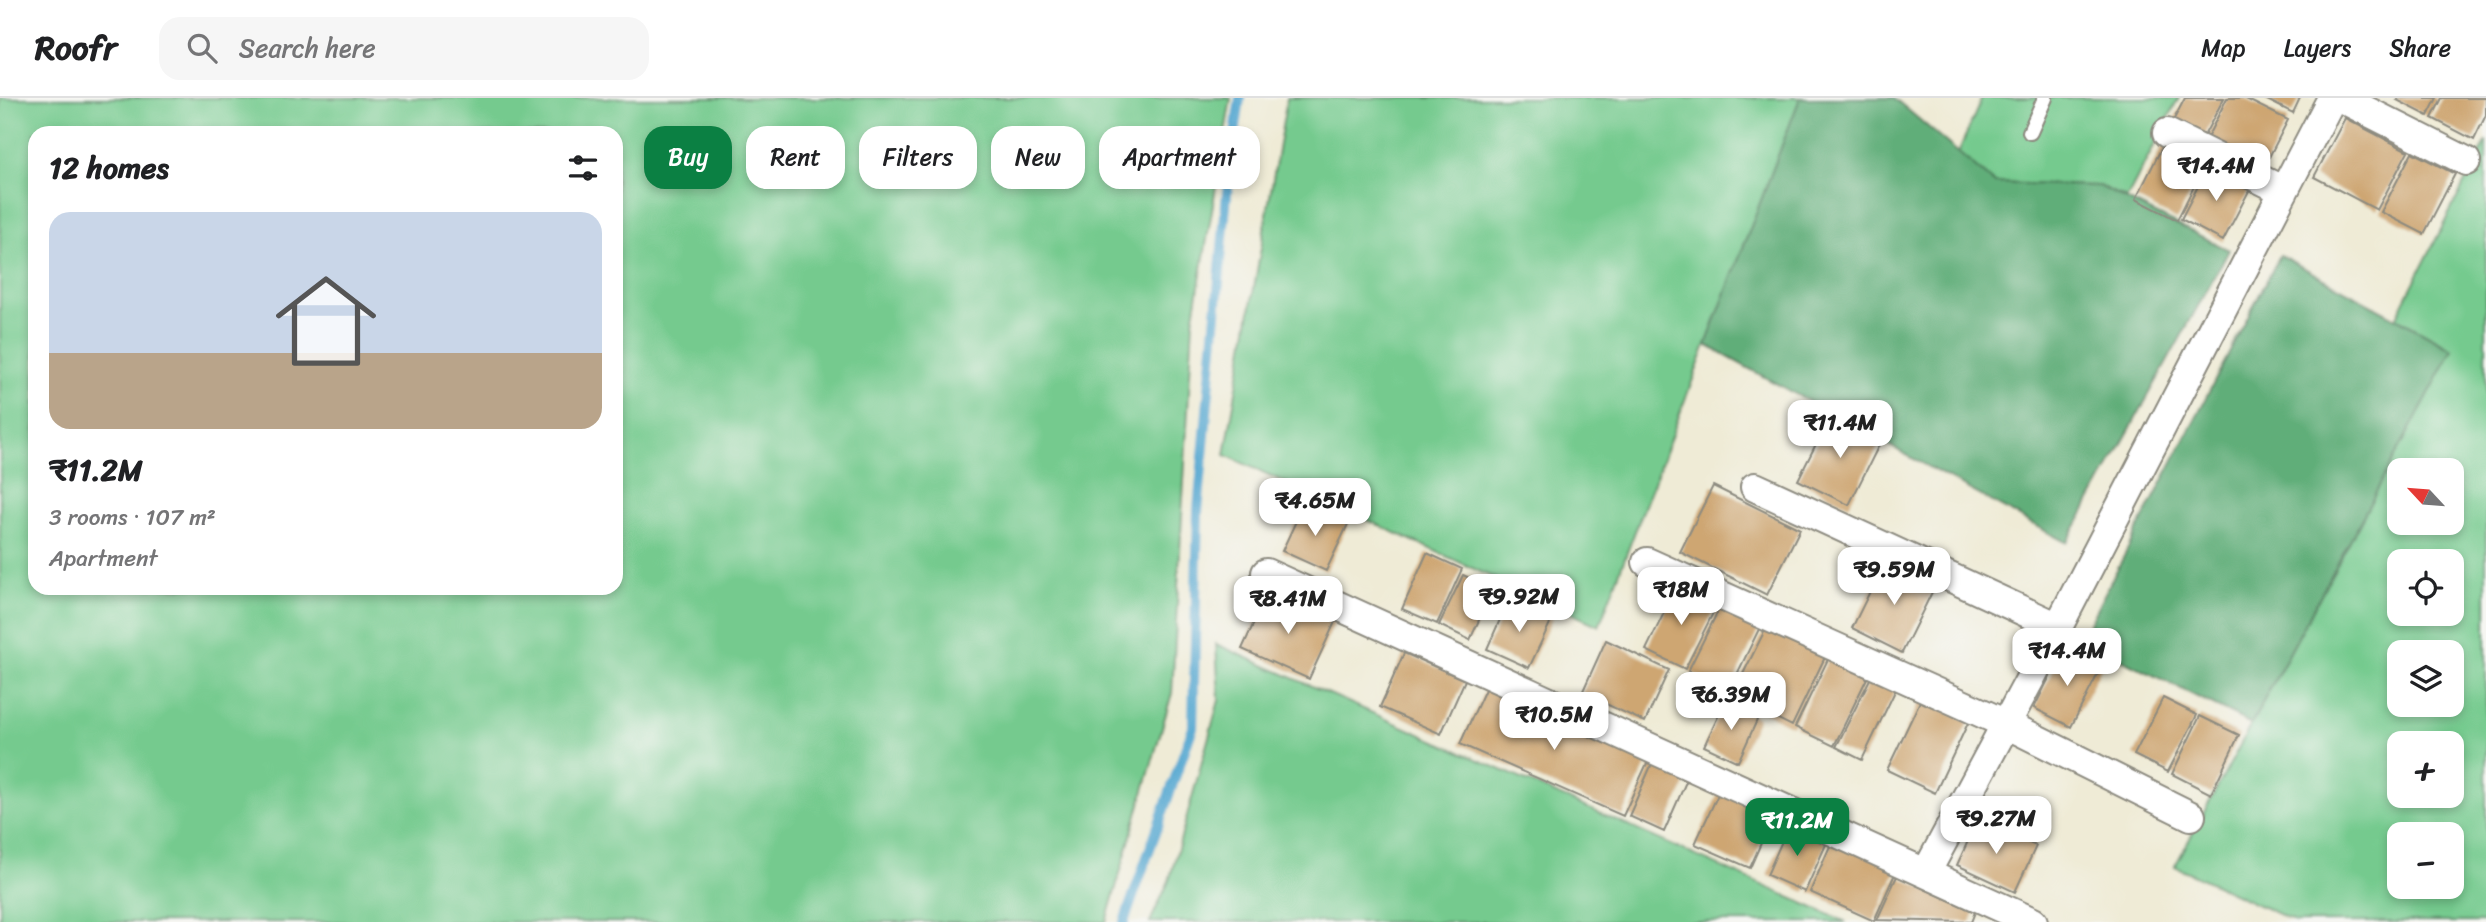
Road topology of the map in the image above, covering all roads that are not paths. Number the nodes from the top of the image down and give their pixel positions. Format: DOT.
graph roads {
  1 [pos="2045,98"];
  2 [pos="2332,98"];
  3 [pos="2341,98"];
  4 [pos="2030,132"];
  5 [pos="2168,133"];
  6 [pos="2466,161"];
  7 [pos="2284,191"];
  8 [pos="1755,487"];
  9 [pos="1647,562"];
  10 [pos="1266,573"];
  11 [pos="2058,627"];
  12 [pos="2004,723"];
  13 [pos="2191,816"];
  14 [pos="1927,871"];
  15 [pos="2033,922"];
  1 -- 4 [label="lane"];
  2 -- 7 [label="street"];
  3 -- 6 [label="street"];
  5 -- 7 [label="street"];
  7 -- 11 [label="street"];
  8 -- 11 [label="street"];
  9 -- 12 [label="street"];
  10 -- 14 [label="street"];
  11 -- 12 [label="street"];
  12 -- 13 [label="street"];
  12 -- 14 [label="street"];
  14 -- 15 [label="street"];
}
